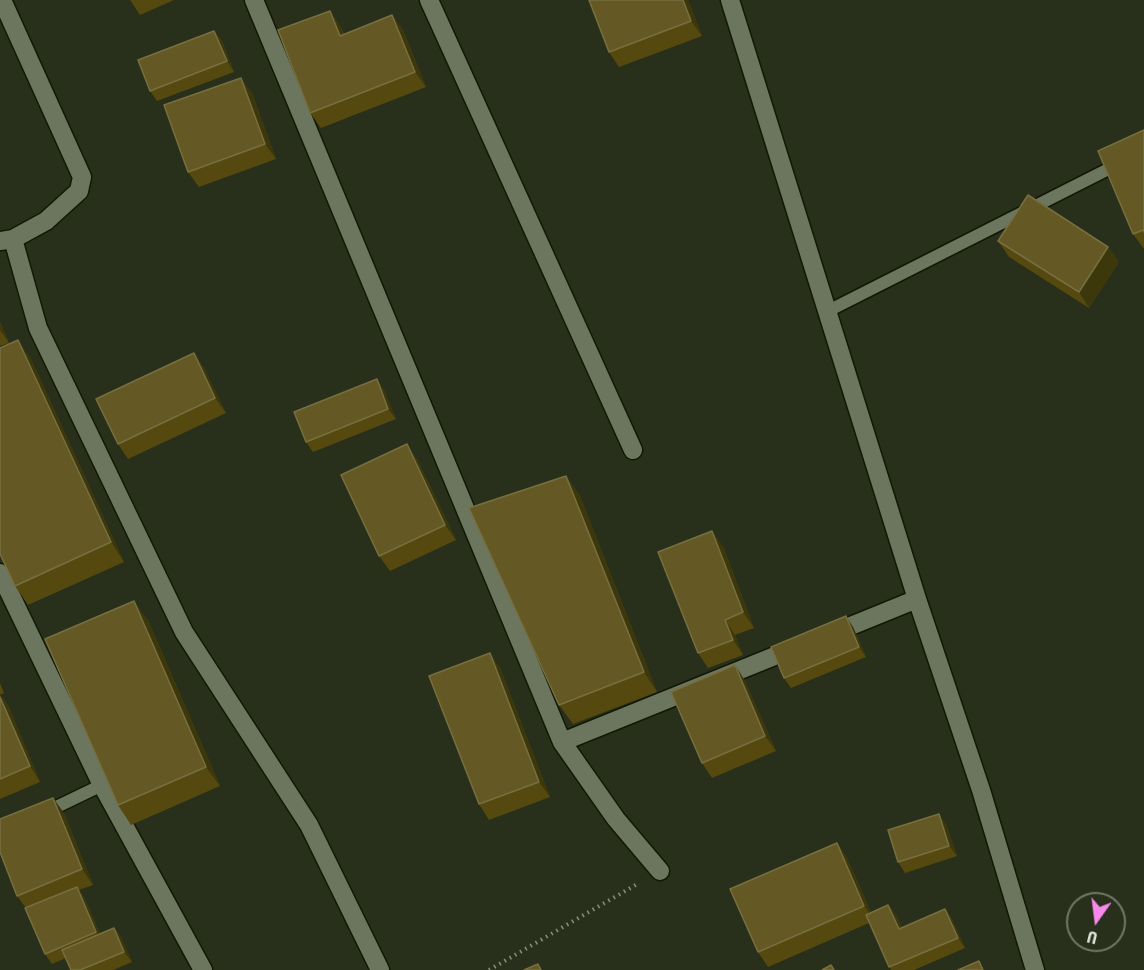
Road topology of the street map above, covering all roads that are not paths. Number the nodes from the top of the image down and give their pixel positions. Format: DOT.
graph roads {
  1 [pos="2,0"];
  2 [pos="254,0"];
  3 [pos="429,0"];
  4 [pos="730,0"];
  5 [pos="1144,151"];
  6 [pos="6,241"];
  7 [pos="828,311"];
  8 [pos="633,450"];
  9 [pos="0,573"];
  10 [pos="917,599"];
  11 [pos="562,742"];
  12 [pos="102,785"];
  13 [pos="37,816"];
  14 [pos="660,871"];
  15 [pos="202,970"];
  16 [pos="380,970"];
  17 [pos="1035,970"];
  1 -- 6 [label="street"];
  2 -- 11 [label="street"];
  3 -- 8 [label="street"];
  4 -- 7 [label="street"];
  5 -- 7 [label="lane"];
  6 -- 16 [label="street"];
  7 -- 10 [label="street"];
  9 -- 12 [label="street"];
  10 -- 11 [label="street"];
  10 -- 17 [label="street"];
  11 -- 14 [label="street"];
  12 -- 13 [label="lane"];
  12 -- 15 [label="street"];
}
